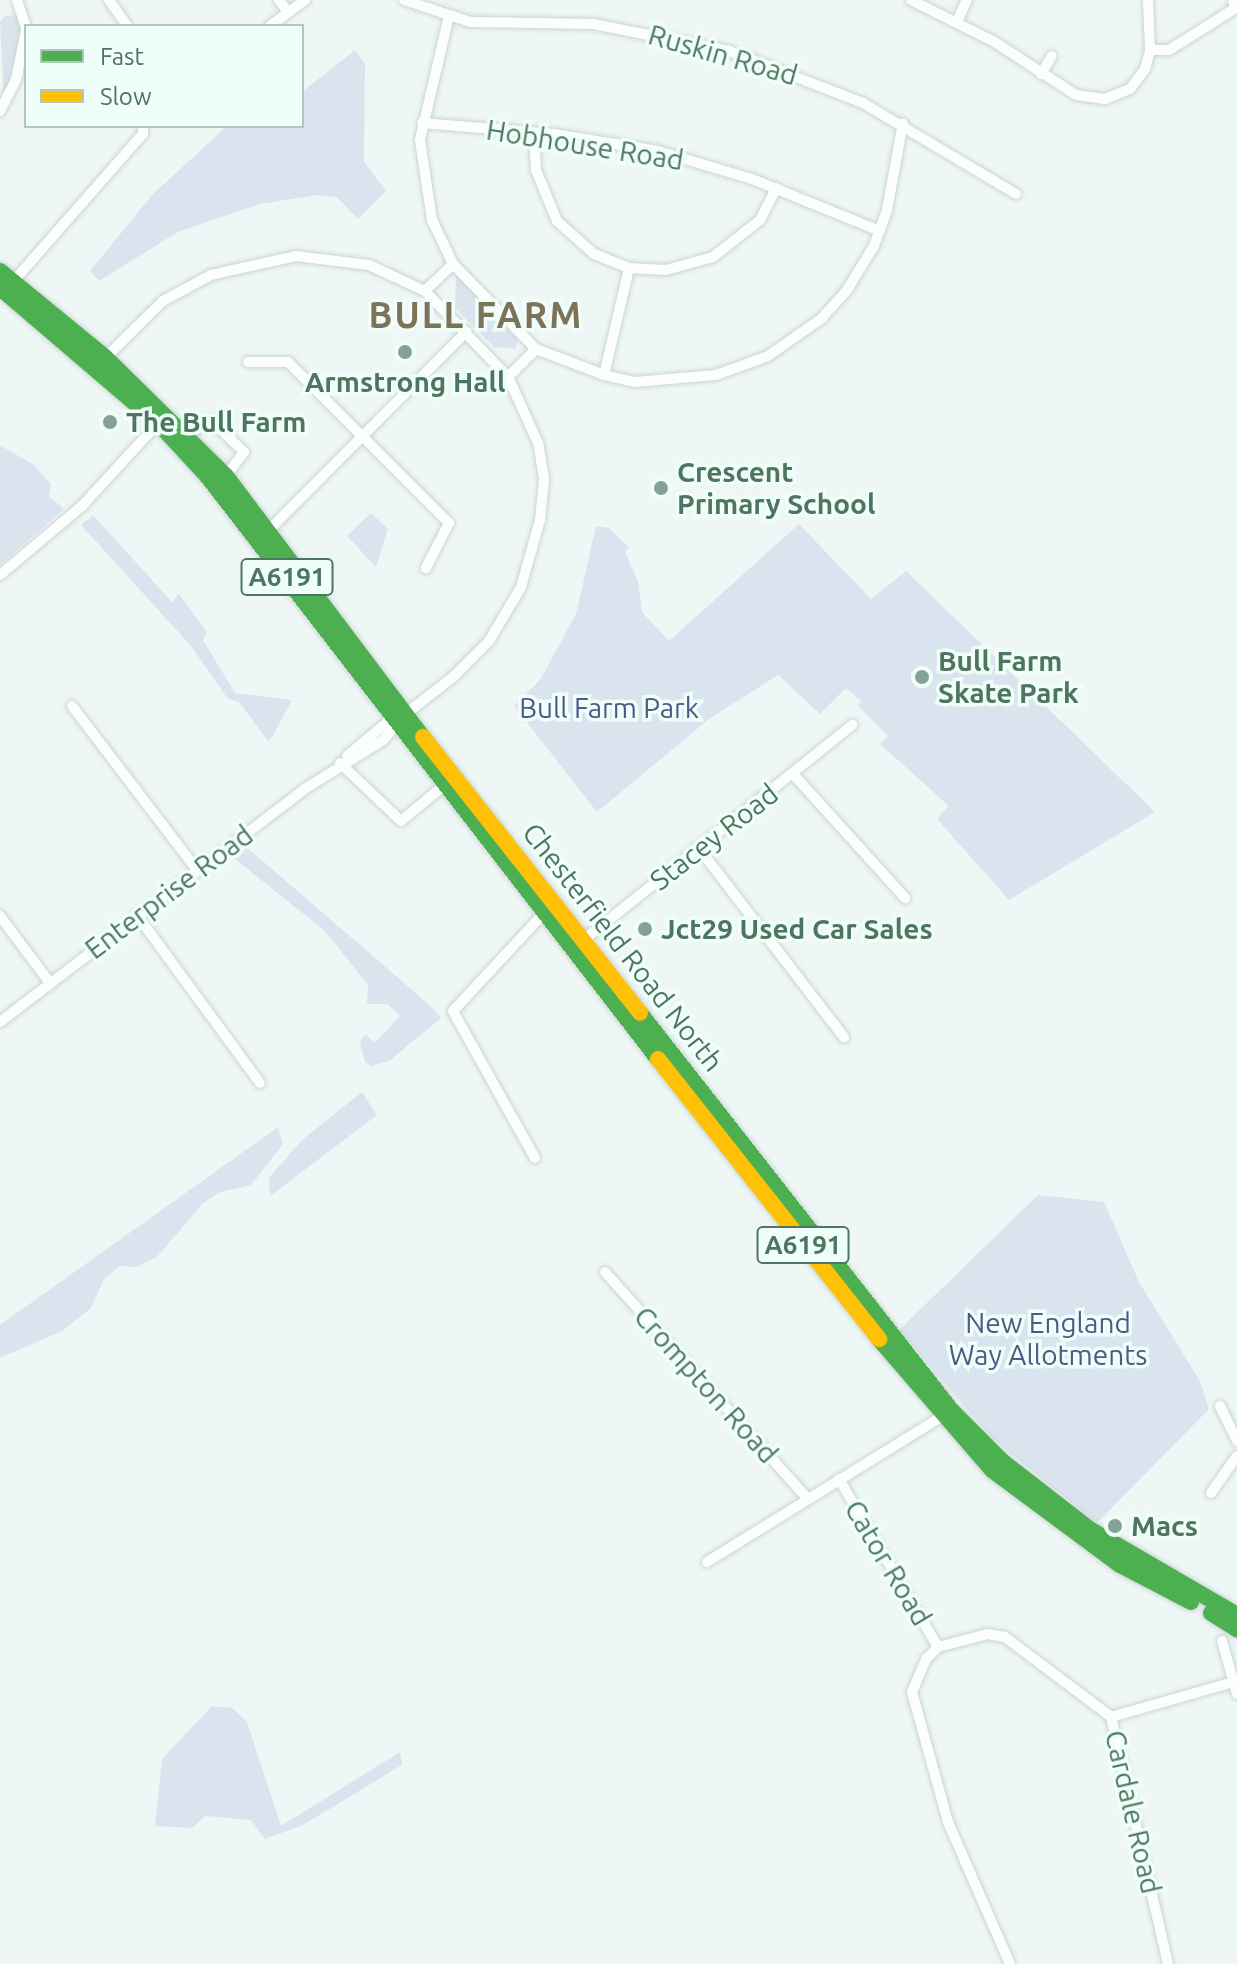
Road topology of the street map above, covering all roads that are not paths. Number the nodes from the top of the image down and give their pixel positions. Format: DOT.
graph roads {
  1 [pos="17,0"];
  2 [pos="109,0"];
  3 [pos="279,0"];
  4 [pos="305,0"];
  5 [pos="404,0"];
  6 [pos="911,0"];
  7 [pos="967,0"];
  8 [pos="1148,0"];
  9 [pos="1235,5"];
  10 [pos="288,12"];
  11 [pos="449,16"];
  12 [pos="957,22"];
  13 [pos="25,24"];
  14 [pos="126,24"];
  15 [pos="273,24"];
  16 [pos="24,38"];
  17 [pos="1150,50"];
  18 [pos="1052,56"];
  19 [pos="1041,74"];
  20 [pos="0,111"];
  21 [pos="422,123"];
  22 [pos="903,123"];
  23 [pos="143,128"];
  24 [pos="534,133"];
  25 [pos="776,188"];
  26 [pos="1016,194"];
  27 [pos="880,231"];
  28 [pos="453,264"];
  29 [pos="629,268"];
  30 [pos="0,271"];
  31 [pos="6,286"];
  32 [pos="425,291"];
  33 [pos="466,332"];
  34 [pos="536,349"];
  35 [pos="248,362"];
  36 [pos="101,363"];
  37 [pos="604,375"];
  38 [pos="508,377"];
  39 [pos="162,418"];
  40 [pos="188,434"];
  41 [pos="363,438"];
  42 [pos="226,476"];
  43 [pos="264,535"];
  44 [pos="426,568"];
  45 [pos="0,575"];
  46 [pos="72,706"];
  47 [pos="399,718"];
  48 [pos="852,725"];
  49 [pos="340,763"];
  50 [pos="794,775"];
  51 [pos="448,782"];
  52 [pos="698,847"];
  53 [pos="197,870"];
  54 [pos="905,898"];
  55 [pos="551,905"];
  56 [pos="137,915"];
  57 [pos="0,916"];
  58 [pos="580,942"];
  59 [pos="50,983"];
  60 [pos="0,1022"];
  61 [pos="844,1037"];
  62 [pos="260,1083"];
  63 [pos="535,1158"];
  64 [pos="605,1272"];
  65 [pos="1220,1406"];
  66 [pos="947,1414"];
  67 [pos="1237,1441"];
  68 [pos="1237,1456"];
  69 [pos="839,1479"];
  70 [pos="1211,1493"];
  71 [pos="807,1498"];
  72 [pos="707,1562"];
  73 [pos="1234,1617"];
  74 [pos="1222,1641"];
  75 [pos="938,1647"];
  76 [pos="1234,1682"];
  77 [pos="1237,1694"];
  78 [pos="1111,1717"];
  79 [pos="1010,1964"];
  80 [pos="1168,1964"];
  1 -- 13 [label="street"];
  2 -- 14 [label="street"];
  3 -- 10 [label="street"];
  4 -- 10 [label="street"];
  5 -- 11 [label="street, Ruskin Road"];
  6 -- 12 [label="street"];
  7 -- 12 [label="street"];
  8 -- 17 [label="street"];
  9 -- 17 [label="street"];
  10 -- 15 [label="street"];
  11 -- 21 [label="street"];
  11 -- 22 [label="street, Ruskin Road"];
  12 -- 19 [label="street"];
  16 -- 20 [label="street"];
  17 -- 19 [label="street"];
  18 -- 19 [label="street"];
  21 -- 24 [label="street, Hobhouse Road"];
  21 -- 28 [label="street"];
  22 -- 26 [label="street, Ruskin Road"];
  22 -- 27 [label="street"];
  23 -- 31 [label="street"];
  24 -- 25 [label="street, Hobhouse Road"];
  24 -- 29 [label="street"];
  25 -- 27 [label="street, Hobhouse Road"];
  25 -- 29 [label="street"];
  27 -- 37 [label="street"];
  28 -- 32 [label="street"];
  28 -- 34 [label="street"];
  29 -- 37 [label="street"];
  30 -- 31 [label="main road, Chesterfield Road North / A6191"];
  31 -- 36 [label="main road, Chesterfield Road North / A6191"];
  32 -- 33 [label="street, Enterprise Road"];
  32 -- 36 [label="street"];
  33 -- 38 [label="street, Enterprise Road"];
  33 -- 41 [label="street"];
  34 -- 37 [label="street"];
  34 -- 38 [label="street"];
  35 -- 41 [label="street"];
  36 -- 39 [label="main road, Chesterfield Road North / A6191"];
  38 -- 47 [label="street, Enterprise Road"];
  39 -- 40 [label="main road, Chesterfield Road North / A6191"];
  39 -- 43 [label="main road, Chesterfield Road North / A6191"];
  39 -- 45 [label="street"];
  40 -- 42 [label="main road, Chesterfield Road North / A6191"];
  40 -- 42 [label="street"];
  41 -- 43 [label="street"];
  41 -- 44 [label="street"];
  42 -- 43 [label="main road, Chesterfield Road North / A6191"];
  43 -- 47 [label="main road, Chesterfield Road North / A6191"];
  46 -- 53 [label="street"];
  47 -- 49 [label="street, Enterprise Road"];
  47 -- 51 [label="main road, Chesterfield Road North / A6191"];
  47 -- 55 [label="main road, Chesterfield Road North / A6191"];
  48 -- 50 [label="street, Stacey Road"];
  49 -- 51 [label="street"];
  49 -- 53 [label="street, Enterprise Road"];
  50 -- 52 [label="street, Stacey Road"];
  50 -- 54 [label="street"];
  51 -- 55 [label="main road, Chesterfield Road North / A6191"];
  52 -- 58 [label="street, Stacey Road"];
  52 -- 61 [label="street"];
  53 -- 56 [label="street, Enterprise Road"];
  55 -- 58 [label="main road, Chesterfield Road North / A6191"];
  55 -- 63 [label="street"];
  56 -- 59 [label="street, Enterprise Road"];
  56 -- 62 [label="street"];
  57 -- 59 [label="street"];
  58 -- 66 [label="main road, Chesterfield Road North / A6191"];
  59 -- 60 [label="street, Enterprise Road"];
  64 -- 71 [label="street, Crompton Road"];
  65 -- 67 [label="street"];
  66 -- 69 [label="street"];
  66 -- 73 [label="main road, Chesterfield Road North / A6191"];
  68 -- 70 [label="street"];
  69 -- 71 [label="street"];
  69 -- 75 [label="street, Cator Road"];
  71 -- 72 [label="street"];
  74 -- 76 [label="street"];
  75 -- 78 [label="street, Cardale Road"];
  75 -- 79 [label="street"];
  76 -- 77 [label="street"];
  76 -- 78 [label="street"];
  78 -- 80 [label="street, Cardale Road"];
}
